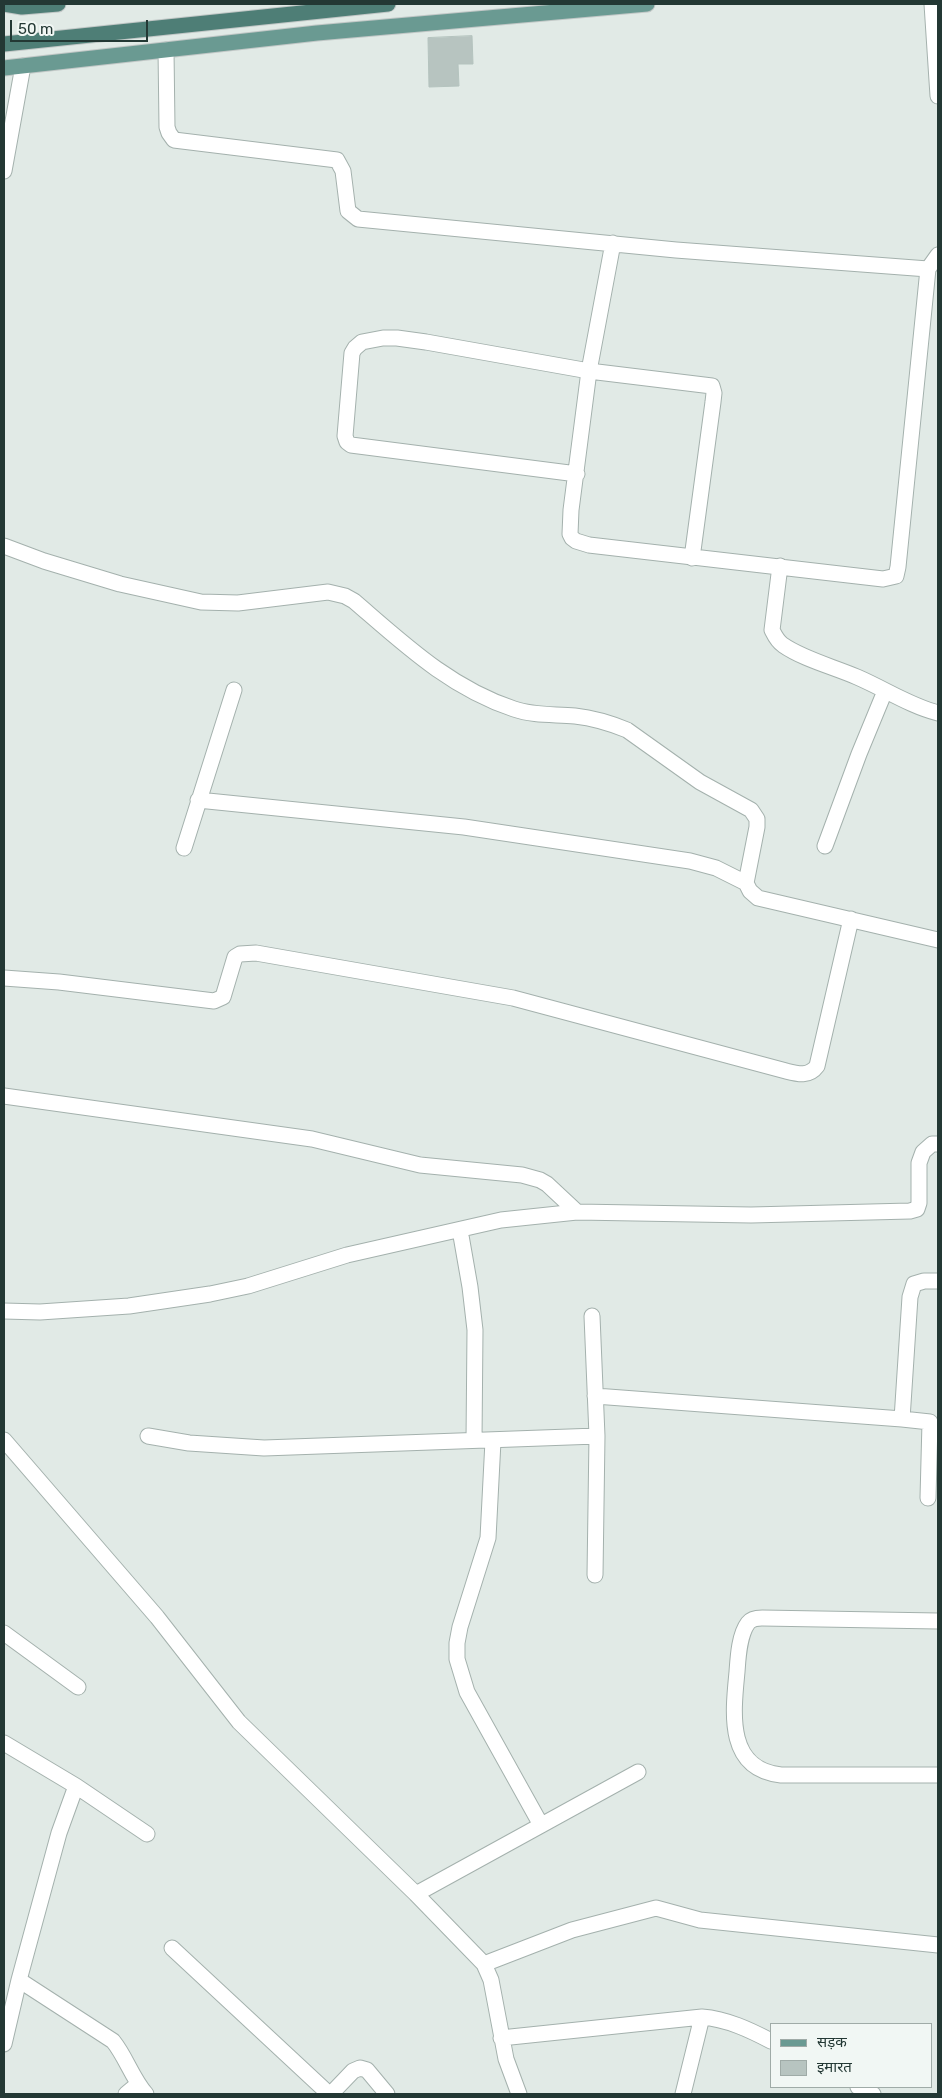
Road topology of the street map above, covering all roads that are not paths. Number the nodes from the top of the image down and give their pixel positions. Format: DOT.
graph roads {
  1 [pos="4,4"];
  2 [pos="58,4"];
  3 [pos="388,4"];
  4 [pos="647,4"];
  5 [pos="932,4"];
  6 [pos="22,7"];
  7 [pos="4,9"];
  8 [pos="4,44"];
  9 [pos="166,50"];
  10 [pos="23,66"];
  11 [pos="4,68"];
  12 [pos="938,96"];
  13 [pos="4,170"];
  14 [pos="613,243"];
  15 [pos="938,255"];
  16 [pos="928,269"];
  17 [pos="589,372"];
  18 [pos="576,474"];
  19 [pos="4,546"];
  20 [pos="692,558"];
  21 [pos="780,566"];
  22 [pos="234,690"];
  23 [pos="885,691"];
  24 [pos="938,713"];
  25 [pos="198,800"];
  26 [pos="825,846"];
  27 [pos="184,848"];
  28 [pos="746,883"];
  29 [pos="851,919"];
  30 [pos="938,940"];
  31 [pos="4,978"];
  32 [pos="4,1096"];
  33 [pos="938,1144"];
  34 [pos="577,1212"];
  35 [pos="460,1230"];
  36 [pos="938,1281"];
  37 [pos="4,1311"];
  38 [pos="592,1316"];
  39 [pos="595,1396"];
  40 [pos="902,1419"];
  41 [pos="934,1422"];
  42 [pos="148,1436"];
  43 [pos="597,1436"];
  44 [pos="4,1440"];
  45 [pos="474,1440"];
  46 [pos="493,1441"];
  47 [pos="928,1498"];
  48 [pos="595,1574"];
  49 [pos="938,1621"];
  50 [pos="4,1633"];
  51 [pos="78,1687"];
  52 [pos="4,1743"];
  53 [pos="638,1772"];
  54 [pos="938,1775"];
  55 [pos="76,1786"];
  56 [pos="541,1825"];
  57 [pos="147,1834"];
  58 [pos="416,1894"];
  59 [pos="938,1945"];
  60 [pos="172,1948"];
  61 [pos="484,1964"];
  62 [pos="19,1980"];
  63 [pos="702,2017"];
  64 [pos="501,2038"];
  65 [pos="770,2041"];
  66 [pos="4,2044"];
  67 [pos="860,2088"];
  68 [pos="142,2089"];
  69 [pos="126,2094"];
  70 [pos="330,2094"];
  71 [pos="387,2094"];
  72 [pos="519,2094"];
  73 [pos="683,2094"];
  74 [pos="873,2094"];
  1 -- 6 [label="highway"];
  2 -- 6 [label="highway"];
  3 -- 8 [label="highway"];
  4 -- 9 [label="main road"];
  5 -- 12 [label="street"];
  6 -- 7 [label="highway"];
  9 -- 10 [label="main road"];
  9 -- 14 [label="street"];
  10 -- 11 [label="main road"];
  10 -- 13 [label="street"];
  14 -- 16 [label="street"];
  14 -- 17 [label="street"];
  15 -- 16 [label="street"];
  16 -- 21 [label="street"];
  17 -- 18 [label="street"];
  17 -- 18 [label="street"];
  17 -- 20 [label="street"];
  18 -- 20 [label="street"];
  19 -- 28 [label="street"];
  20 -- 21 [label="street"];
  21 -- 23 [label="street"];
  22 -- 25 [label="street"];
  23 -- 24 [label="street"];
  23 -- 26 [label="street"];
  25 -- 27 [label="street"];
  25 -- 28 [label="street"];
  28 -- 29 [label="street"];
  29 -- 30 [label="street"];
  29 -- 31 [label="street"];
  32 -- 34 [label="street"];
  33 -- 34 [label="street"];
  34 -- 35 [label="street"];
  35 -- 37 [label="street"];
  35 -- 45 [label="street"];
  36 -- 40 [label="street"];
  38 -- 39 [label="street"];
  39 -- 40 [label="street"];
  39 -- 43 [label="street"];
  40 -- 41 [label="street"];
  41 -- 47 [label="street"];
  42 -- 45 [label="street"];
  43 -- 46 [label="street"];
  43 -- 48 [label="street"];
  44 -- 58 [label="street"];
  45 -- 46 [label="street"];
  46 -- 56 [label="street"];
  49 -- 54 [label="street"];
  50 -- 51 [label="street"];
  52 -- 55 [label="street"];
  53 -- 56 [label="street"];
  55 -- 57 [label="street"];
  55 -- 62 [label="street"];
  56 -- 58 [label="street"];
  58 -- 61 [label="street"];
  59 -- 61 [label="street"];
  60 -- 70 [label="street"];
  61 -- 64 [label="street"];
  62 -- 66 [label="street"];
  62 -- 68 [label="street"];
  63 -- 64 [label="street"];
  63 -- 65 [label="street"];
  63 -- 73 [label="street"];
  64 -- 72 [label="street"];
  67 -- 74 [label="street"];
  68 -- 69 [label="street"];
  70 -- 71 [label="street"];
}
